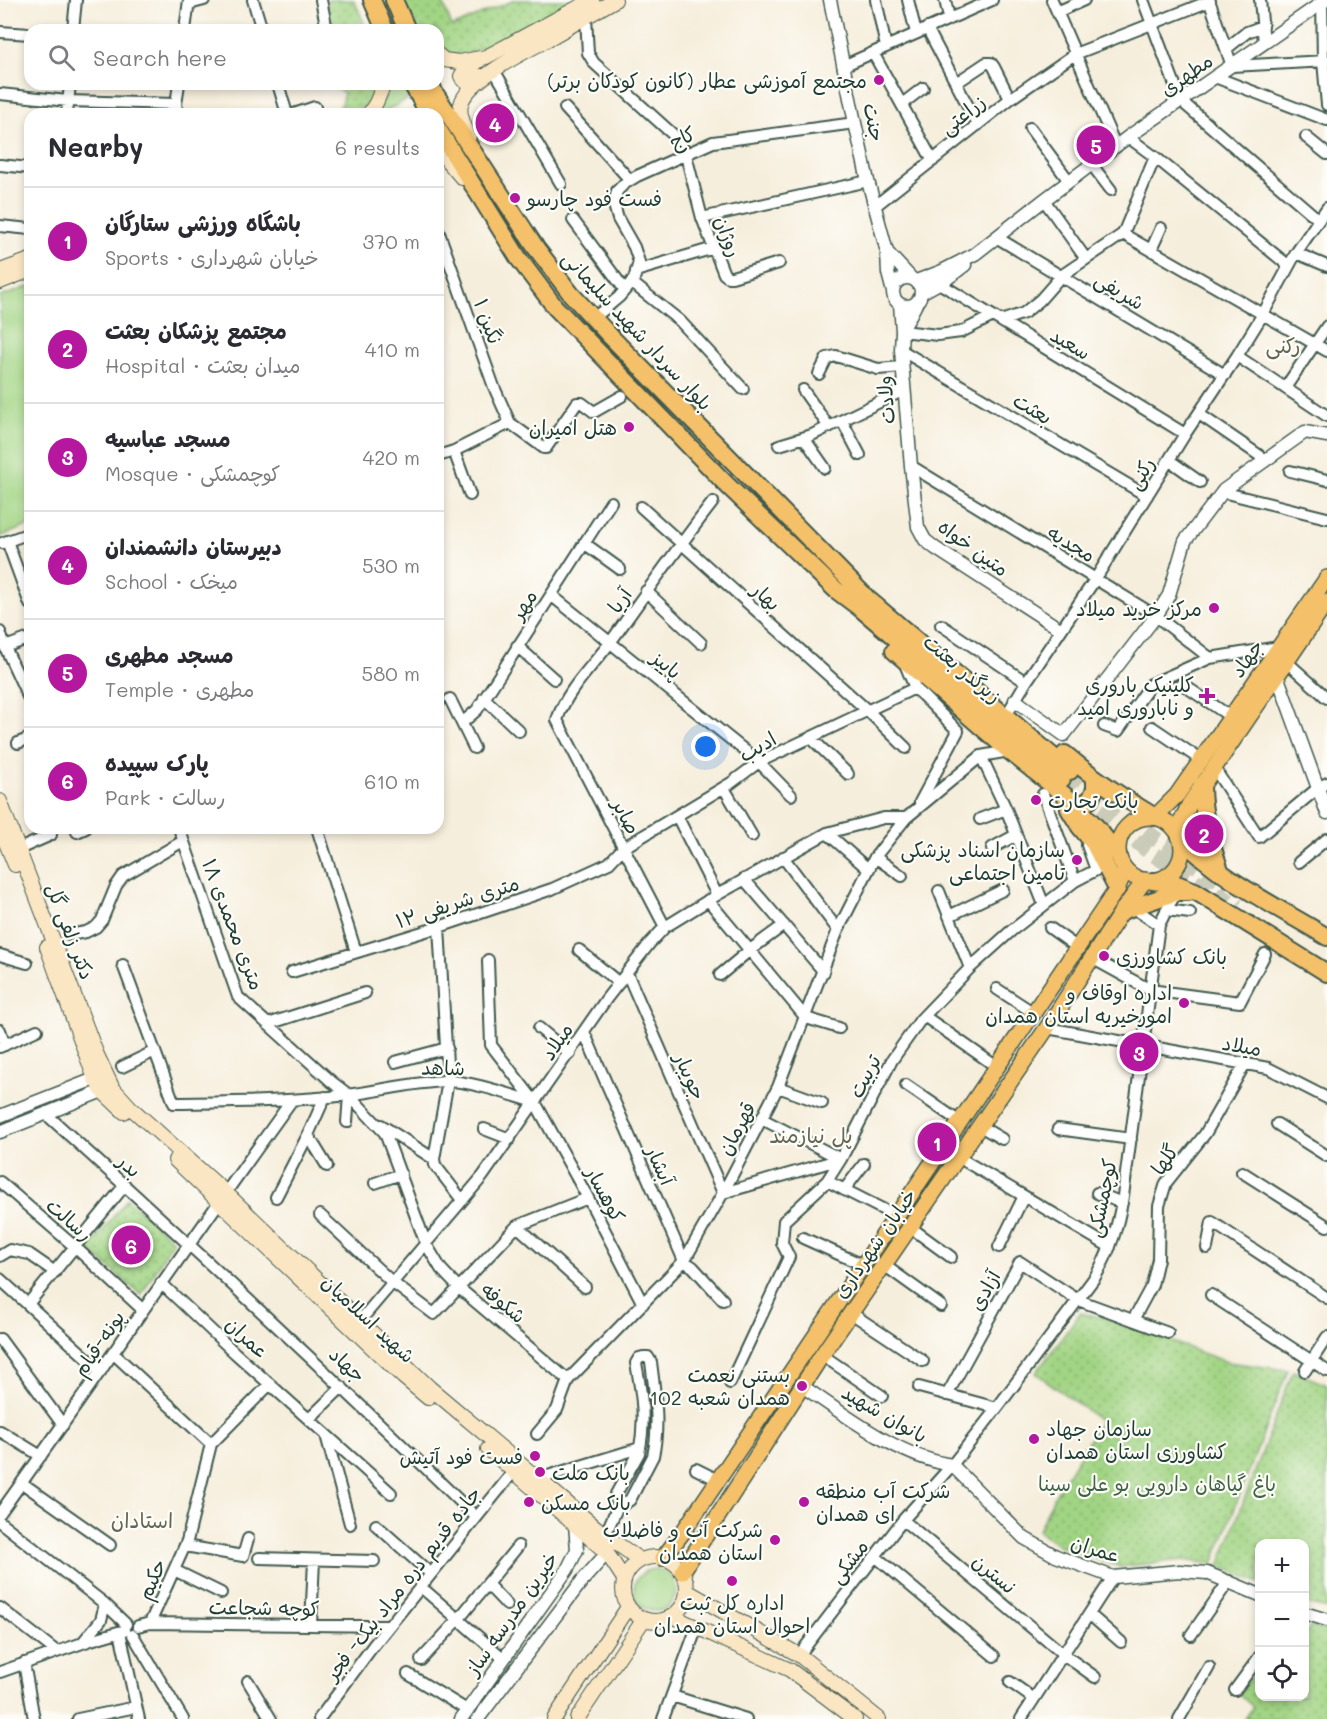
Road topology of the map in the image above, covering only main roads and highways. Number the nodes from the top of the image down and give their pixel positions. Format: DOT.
graph roads {
  1 [pos="372,0"];
  2 [pos="394,0"];
  3 [pos="592,0"];
  4 [pos="615,0"];
  5 [pos="381,24"];
  6 [pos="406,24"];
  7 [pos="486,57"];
  8 [pos="444,60"];
  9 [pos="494,70"];
  10 [pos="381,90"];
  11 [pos="415,90"];
  12 [pos="434,90"];
  13 [pos="373,108"];
  14 [pos="426,108"];
  15 [pos="444,139"];
  16 [pos="444,157"];
  17 [pos="478,158"];
  18 [pos="477,194"];
  19 [pos="24,262"];
  20 [pos="0,271"];
  21 [pos="24,272"];
  22 [pos="0,282"];
  23 [pos="688,415"];
  24 [pos="672,429"];
  25 [pos="848,578"];
  26 [pos="1327,578"];
  27 [pos="836,590"];
  28 [pos="1327,602"];
  29 [pos="1208,764"];
  30 [pos="1095,779"];
  31 [pos="1202,785"];
  32 [pos="1061,787"];
  33 [pos="0,801"];
  34 [pos="1155,817"];
  35 [pos="0,828"];
  36 [pos="1178,834"];
  37 [pos="1122,862"];
  38 [pos="1222,874"];
  39 [pos="1149,880"];
  40 [pos="1118,889"];
  41 [pos="1202,895"];
  42 [pos="1127,909"];
  43 [pos="1327,937"];
  44 [pos="1327,948"];
  45 [pos="1327,961"];
  46 [pos="1327,973"];
  47 [pos="104,1083"];
  48 [pos="222,1196"];
  49 [pos="663,1558"];
  50 [pos="640,1560"];
  51 [pos="682,1572"];
  52 [pos="624,1579"];
  53 [pos="687,1591"];
  54 [pos="628,1607"];
  55 [pos="672,1616"];
  56 [pos="644,1619"];
  57 [pos="554,1719"];
  58 [pos="577,1719"];
  59 [pos="855,1719"];
  60 [pos="879,1719"];
  1 -- 5 [label="highway"];
  2 -- 6 [label="highway"];
  3 -- 7 [label="main road"];
  4 -- 9 [label="main road"];
  7 -- 8 [label="main road"];
  7 -- 9 [label="main road"];
  9 -- 17 [label="main road"];
  10 -- 13 [label="main road"];
  11 -- 14 [label="highway"];
  12 -- 17 [label="highway, بلوار سردار شهید سلیمانی"];
  15 -- 18 [label="highway"];
  16 -- 18 [label="main road"];
  17 -- 23 [label="highway, بلوار سردار شهید سلیمانی"];
  18 -- 24 [label="highway"];
  19 -- 20 [label="main road"];
  21 -- 22 [label="main road"];
  23 -- 24 [label="highway"];
  23 -- 25 [label="highway, بلوار سردار شهید سلیمانی"];
  24 -- 27 [label="highway"];
  25 -- 30 [label="highway"];
  25 -- 32 [label="highway, زیرگذر بعثت"];
  26 -- 29 [label="main road, جهاد"];
  27 -- 32 [label="highway, زیرگذر بعثت"];
  27 -- 32 [label="highway"];
  28 -- 29 [label="main road, جهاد"];
  29 -- 31 [label="main road, جهاد"];
  29 -- 34 [label="main road, جهاد"];
  30 -- 32 [label="highway"];
  30 -- 34 [label="highway"];
  31 -- 36 [label="main road, جهاد"];
  31 -- 38 [label="highway"];
  32 -- 37 [label="highway"];
  32 -- 40 [label="highway"];
  33 -- 47 [label="main road, دکتر زلفی گل"];
  34 -- 36 [label="main road"];
  34 -- 37 [label="main road"];
  35 -- 47 [label="main road, دکتر زلفی گل"];
  36 -- 38 [label="highway"];
  36 -- 39 [label="main road"];
  37 -- 39 [label="main road"];
  37 -- 40 [label="main road, خیابان شهرداری"];
  38 -- 41 [label="highway"];
  38 -- 43 [label="highway"];
  39 -- 41 [label="highway"];
  39 -- 42 [label="main road, خیابان شهرداری"];
  40 -- 49 [label="main road, خیابان شهرداری"];
  41 -- 42 [label="highway"];
  41 -- 46 [label="highway"];
  42 -- 51 [label="main road, خیابان شهرداری"];
  44 -- 45 [label="highway"];
  47 -- 48 [label="main road, شهید اسلامیان"];
  48 -- 50 [label="main road, شهید اسلامیان"];
  48 -- 52 [label="main road, شهید اسلامیان"];
  49 -- 50 [label="main road"];
  49 -- 51 [label="main road"];
  50 -- 52 [label="main road"];
  51 -- 53 [label="main road"];
  52 -- 54 [label="main road"];
  53 -- 55 [label="main road"];
  53 -- 60 [label="main road"];
  54 -- 56 [label="main road"];
  54 -- 57 [label="main road"];
  55 -- 56 [label="main road"];
  55 -- 59 [label="main road"];
  56 -- 58 [label="main road"];
}
